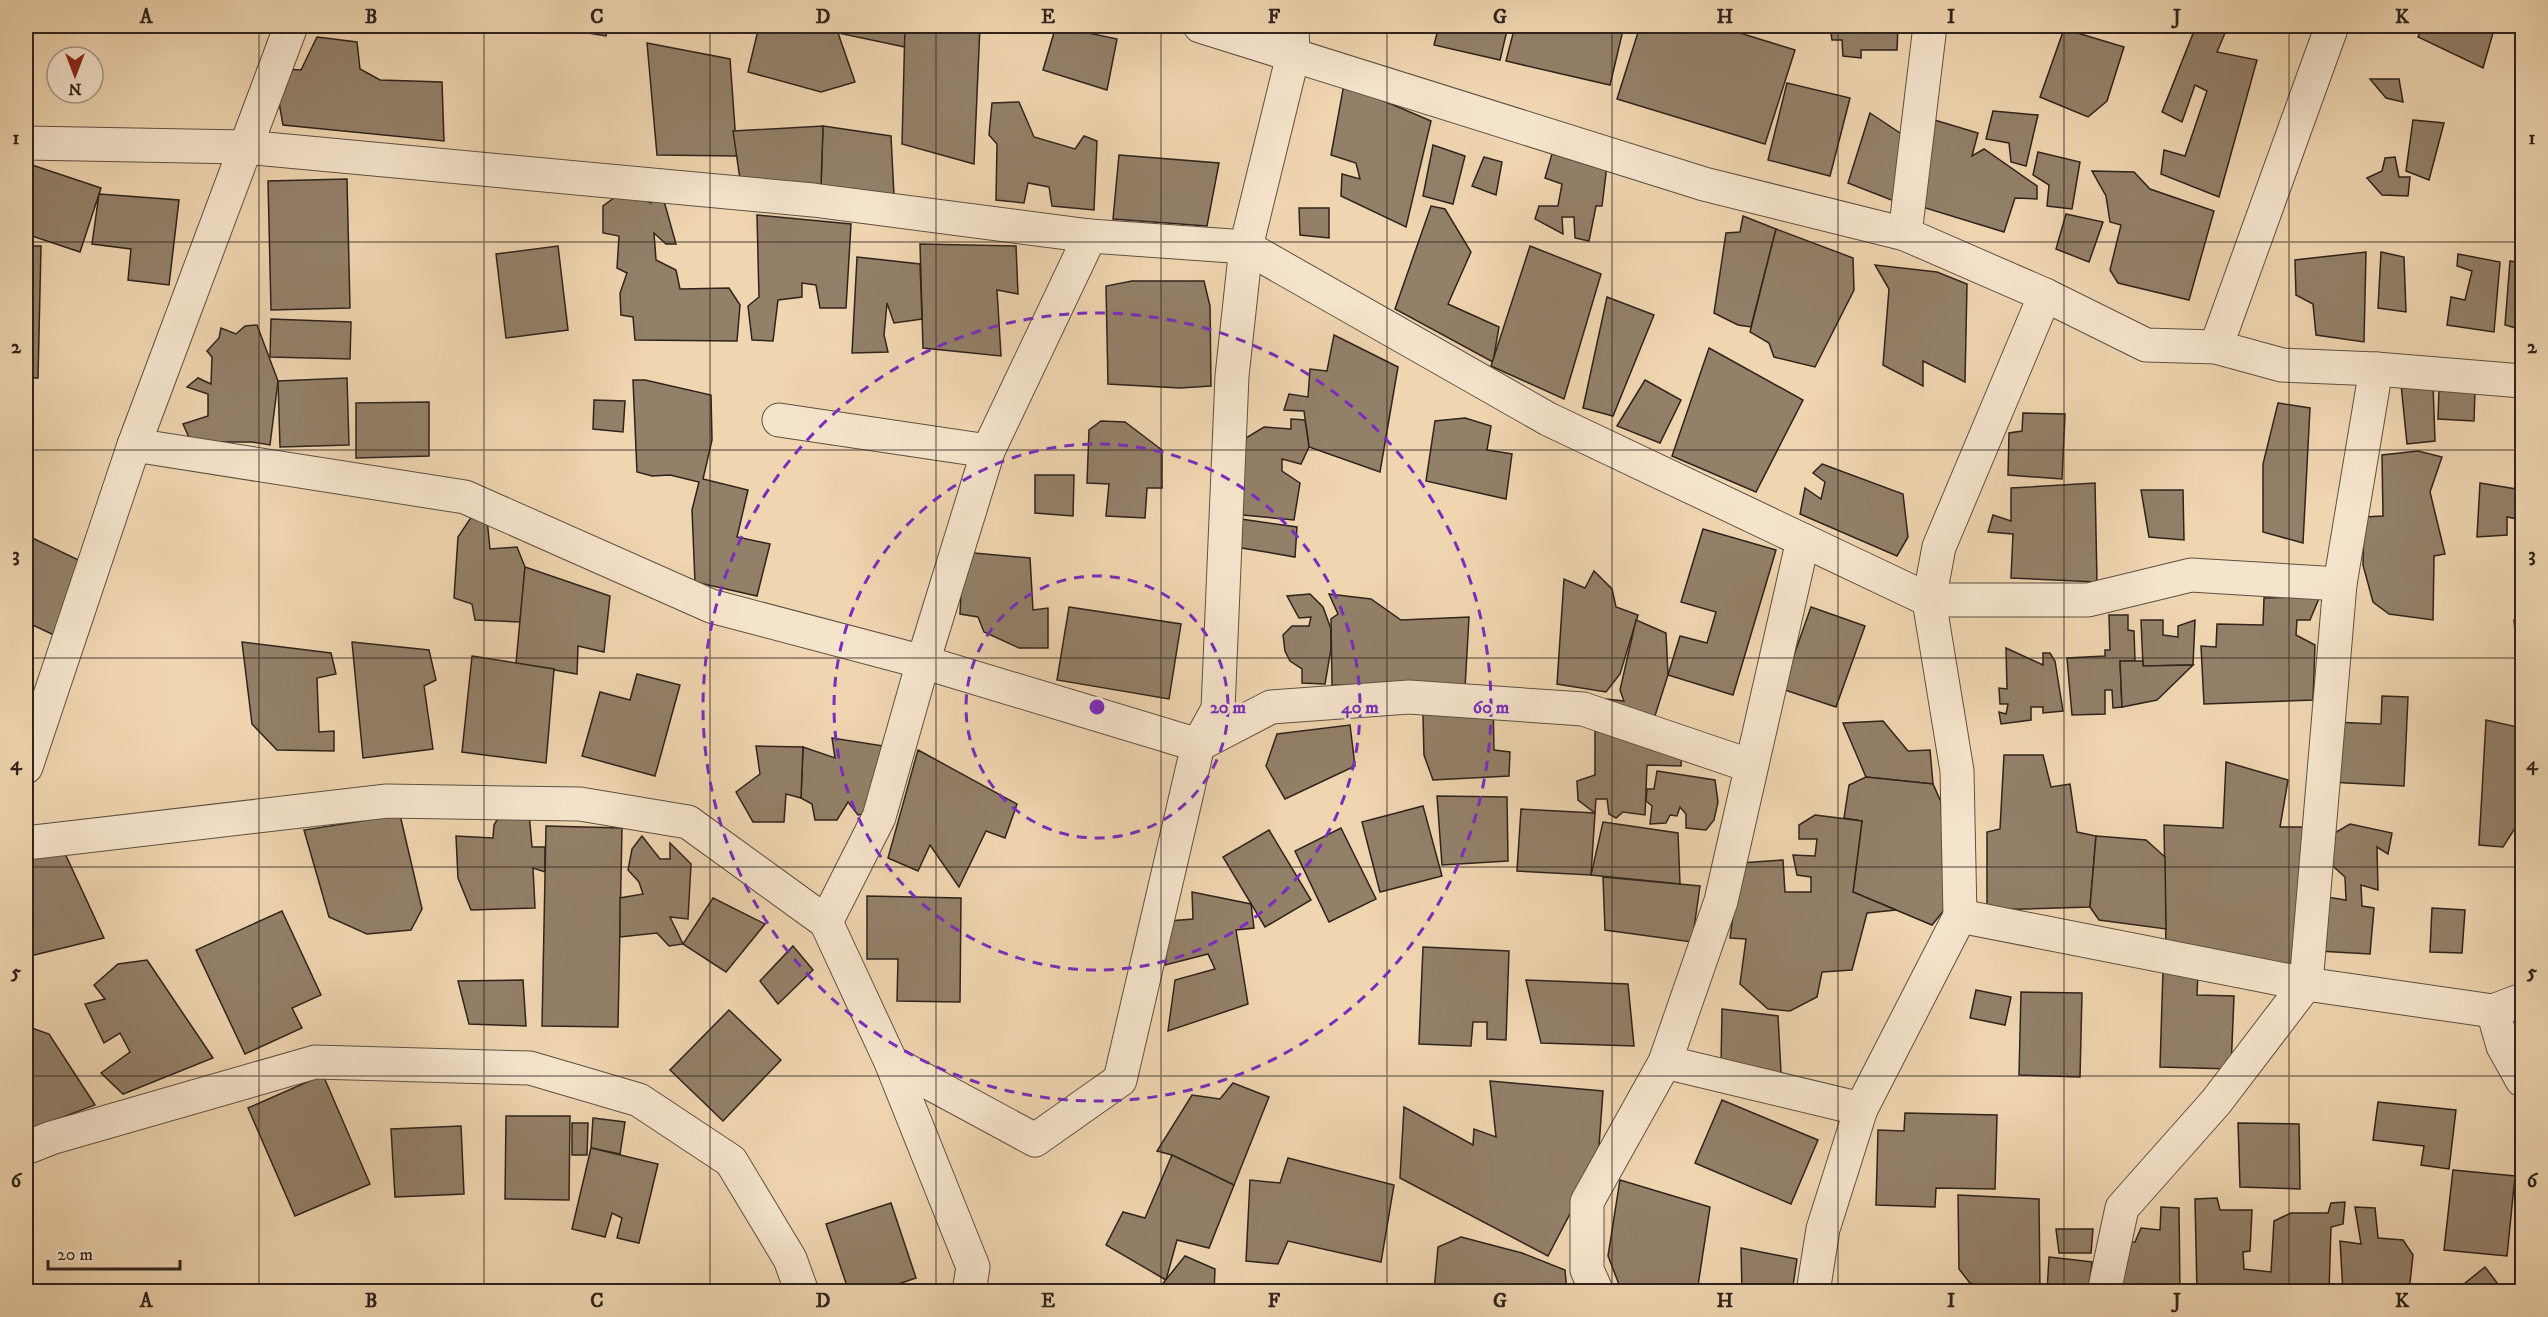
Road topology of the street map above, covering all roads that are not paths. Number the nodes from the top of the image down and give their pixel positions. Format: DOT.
graph roads {
  1 [pos="291,26"];
  2 [pos="1200,26"];
  3 [pos="1930,26"];
  4 [pos="2332,26"];
  5 [pos="1292,40"];
  6 [pos="26,143"];
  7 [pos="244,147"];
  8 [pos="1905,234"];
  9 [pos="1090,236"];
  10 [pos="1246,247"];
  11 [pos="2045,295"];
  12 [pos="2216,347"];
  13 [pos="2376,369"];
  14 [pos="2523,381"];
  15 [pos="779,420"];
  16 [pos="134,445"];
  17 [pos="988,451"];
  18 [pos="1803,540"];
  19 [pos="2340,584"];
  20 [pos="1929,600"];
  21 [pos="922,662"];
  22 [pos="1198,745"];
  23 [pos="1751,766"];
  24 [pos="26,767"];
  25 [pos="26,843"];
  26 [pos="1960,916"];
  27 [pos="826,922"];
  28 [pos="2306,984"];
  29 [pos="2508,1005"];
  30 [pos="891,1062"];
  31 [pos="1665,1062"];
  32 [pos="2523,1080"];
  33 [pos="1861,1109"];
  34 [pos="26,1148"];
  35 [pos="802,1292"];
  36 [pos="969,1292"];
  37 [pos="1597,1292"];
  38 [pos="1813,1292"];
  39 [pos="2104,1292"];
  1 -- 7 [label="street"];
  2 -- 5 [label="street"];
  3 -- 8 [label="street"];
  4 -- 12 [label="street"];
  5 -- 8 [label="street"];
  5 -- 10 [label="street"];
  6 -- 7 [label="street"];
  7 -- 9 [label="street"];
  7 -- 16 [label="street"];
  8 -- 11 [label="street"];
  9 -- 10 [label="street"];
  9 -- 17 [label="street"];
  10 -- 18 [label="street"];
  10 -- 22 [label="street"];
  11 -- 12 [label="street"];
  11 -- 20 [label="street"];
  12 -- 13 [label="street"];
  13 -- 14 [label="street"];
  13 -- 19 [label="street"];
  15 -- 17 [label="street"];
  16 -- 21 [label="street"];
  16 -- 24 [label="street"];
  17 -- 21 [label="street"];
  18 -- 20 [label="street"];
  18 -- 23 [label="street"];
  19 -- 20 [label="street"];
  19 -- 28 [label="street"];
  20 -- 26 [label="street"];
  21 -- 22 [label="street"];
  21 -- 27 [label="street"];
  22 -- 23 [label="street"];
  22 -- 30 [label="street"];
  23 -- 31 [label="street"];
  25 -- 27 [label="street"];
  26 -- 28 [label="street"];
  26 -- 33 [label="street"];
  27 -- 30 [label="street"];
  28 -- 29 [label="street"];
  28 -- 39 [label="street"];
  29 -- 32 [label="street"];
  30 -- 36 [label="street"];
  31 -- 33 [label="street"];
  31 -- 37 [label="street"];
  33 -- 38 [label="street"];
  34 -- 35 [label="street"];
}
